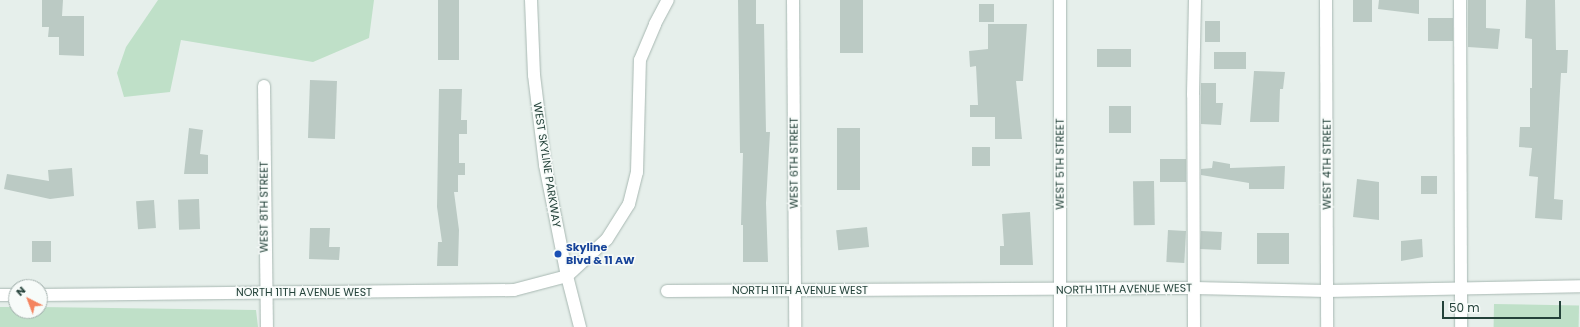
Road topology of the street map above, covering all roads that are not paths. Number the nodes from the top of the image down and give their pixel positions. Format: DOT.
graph roads {
  1 [pos="531,0"];
  2 [pos="668,0"];
  3 [pos="793,0"];
  4 [pos="1060,0"];
  5 [pos="1195,0"];
  6 [pos="1326,0"];
  7 [pos="1460,0"];
  8 [pos="264,86"];
  9 [pos="567,276"];
  10 [pos="1580,286"];
  11 [pos="1194,288"];
  12 [pos="1462,288"];
  13 [pos="795,289"];
  14 [pos="1059,290"];
  15 [pos="667,291"];
  16 [pos="1327,291"];
  17 [pos="265,292"];
  18 [pos="48,294"];
  19 [pos="267,327"];
  20 [pos="580,327"];
  21 [pos="796,327"];
  22 [pos="1060,327"];
  23 [pos="1194,327"];
  24 [pos="1328,327"];
  25 [pos="1461,327"];
  1 -- 9 [label="street, WEST SKYLINE PARKWAY"];
  2 -- 9 [label="street"];
  3 -- 13 [label="street, WEST 6TH STREET"];
  4 -- 14 [label="street, WEST 5TH STREET"];
  5 -- 11 [label="street"];
  6 -- 16 [label="street, WEST 4TH STREET"];
  7 -- 12 [label="street"];
  8 -- 17 [label="street, WEST 8TH STREET"];
  9 -- 17 [label="street, NORTH 11TH AVENUE WEST"];
  9 -- 20 [label="street, WEST SKYLINE PARKWAY"];
  10 -- 12 [label="street, NORTH 11TH AVENUE WEST"];
  11 -- 14 [label="street, NORTH 11TH AVENUE WEST"];
  11 -- 16 [label="street, NORTH 11TH AVENUE WEST"];
  11 -- 23 [label="street"];
  12 -- 16 [label="street, NORTH 11TH AVENUE WEST"];
  12 -- 25 [label="street"];
  13 -- 14 [label="street, NORTH 11TH AVENUE WEST"];
  13 -- 15 [label="street, NORTH 11TH AVENUE WEST"];
  13 -- 21 [label="street, WEST 6TH STREET"];
  14 -- 22 [label="street, WEST 5TH STREET"];
  16 -- 24 [label="street, WEST 4TH STREET"];
  17 -- 18 [label="street, NORTH 11TH AVENUE WEST"];
  17 -- 19 [label="street, WEST 8TH STREET"];
}
